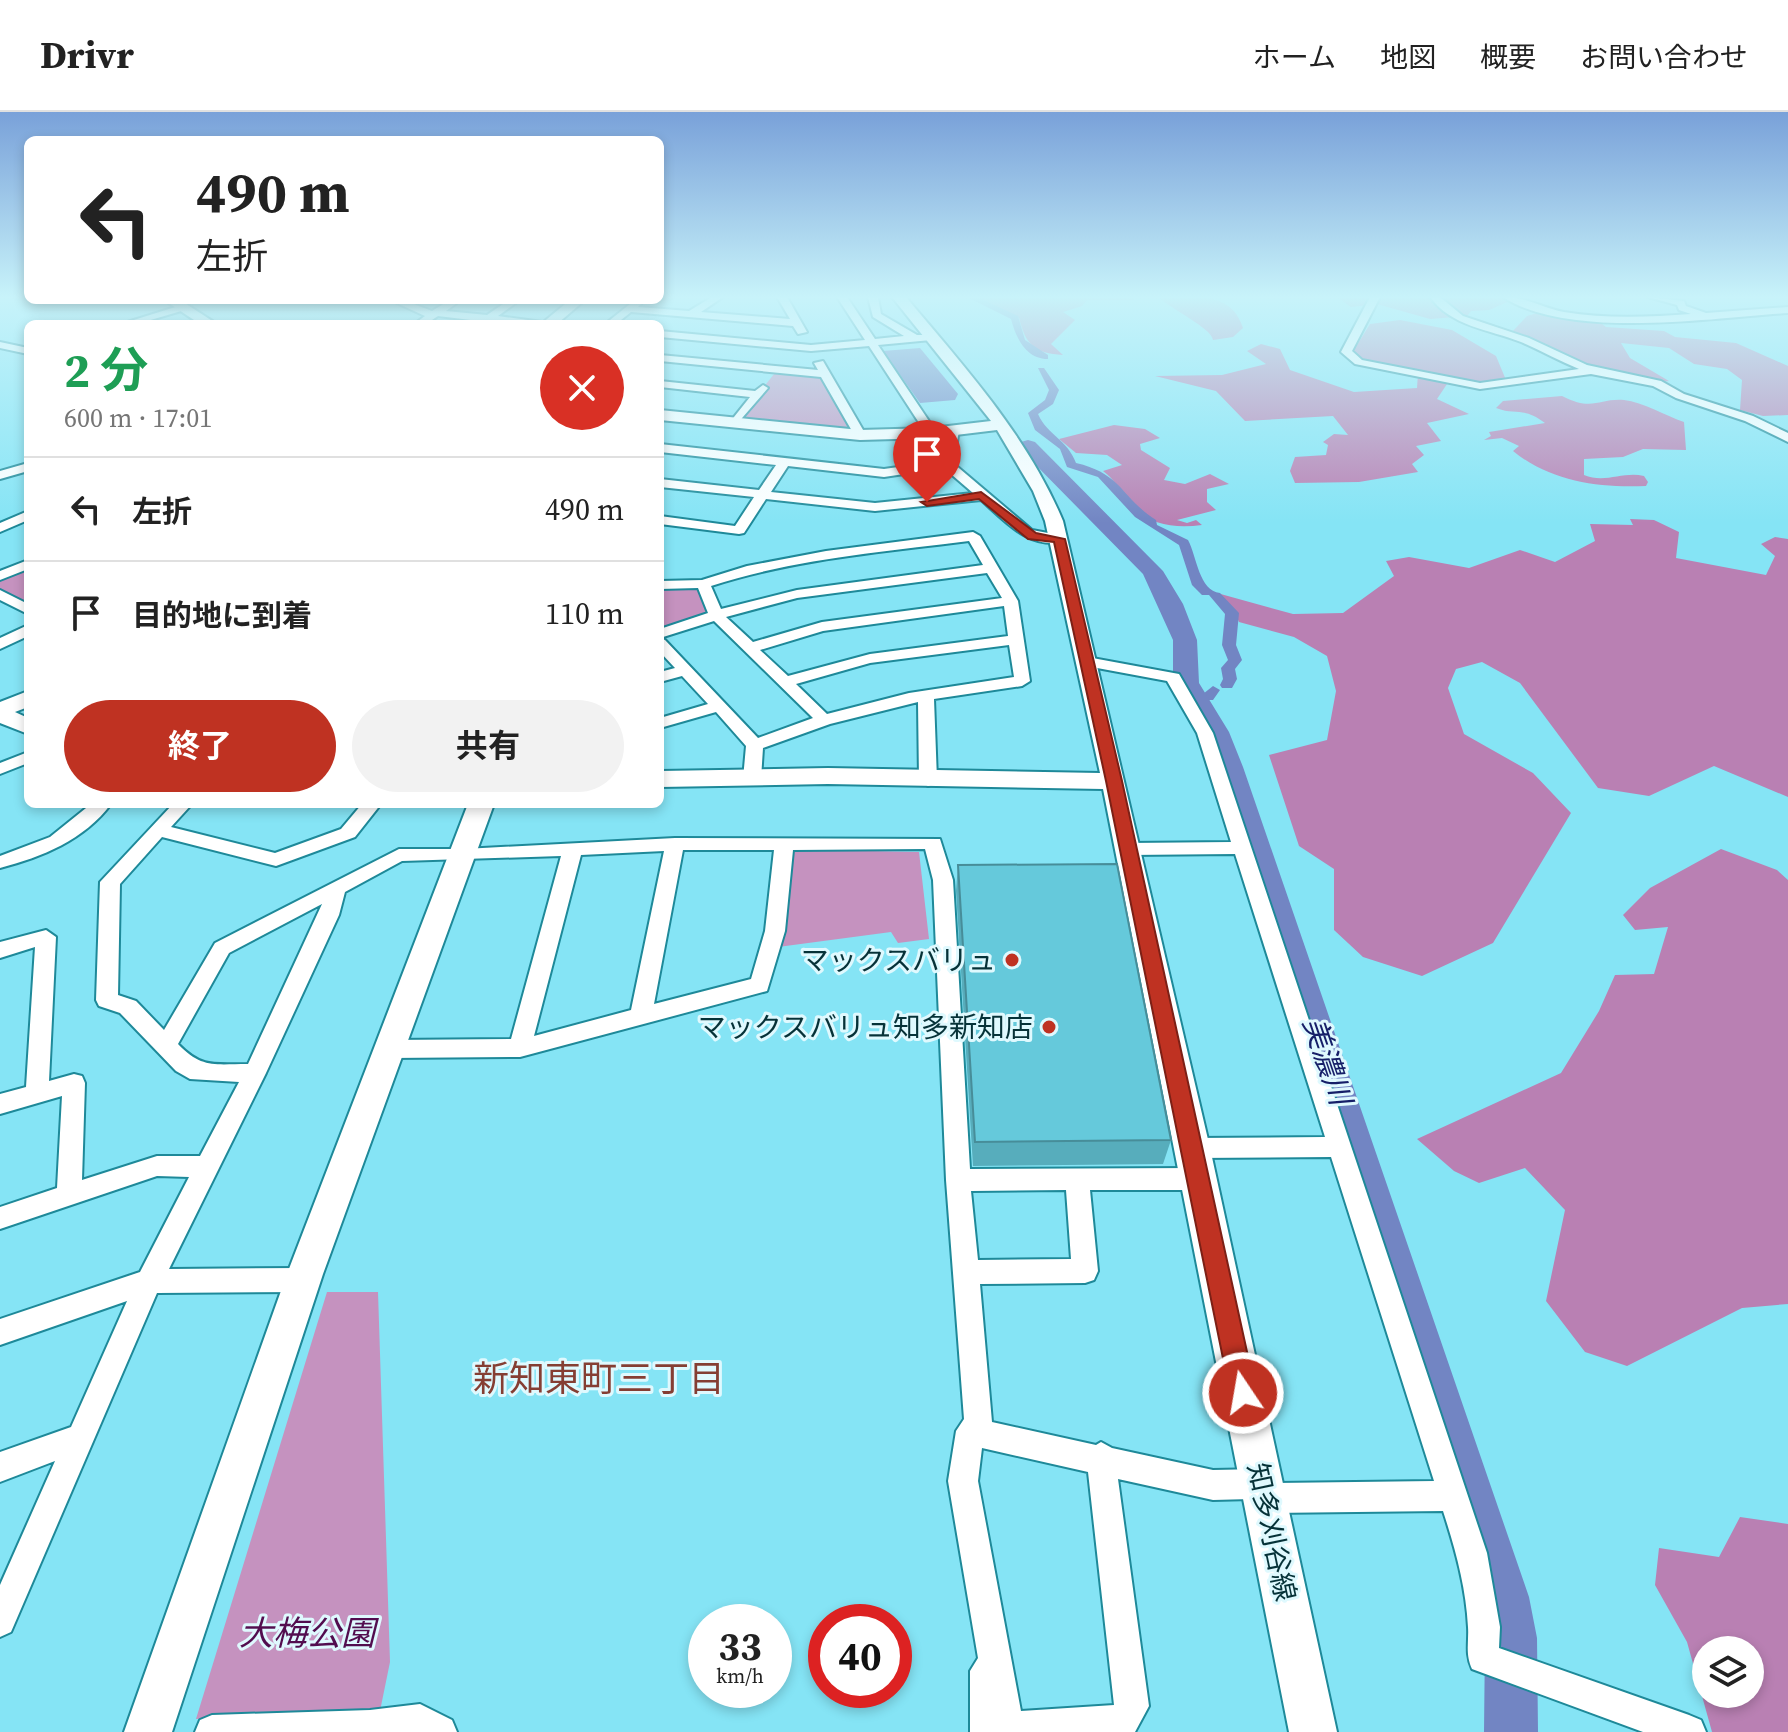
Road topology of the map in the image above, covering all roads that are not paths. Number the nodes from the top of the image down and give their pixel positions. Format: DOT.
graph roads {
  1 [pos="775,373"];
  2 [pos="813,373"];
  3 [pos="891,373"];
  4 [pos="959,373"];
  5 [pos="1412,373"];
  6 [pos="1579,373"];
  7 [pos="1596,373"];
  8 [pos="826,374"];
  9 [pos="664,384"];
  10 [pos="758,395"];
  11 [pos="664,417"];
  12 [pos="736,422"];
  13 [pos="1000,425"];
  14 [pos="953,431"];
  15 [pos="931,433"];
  16 [pos="860,435"];
  17 [pos="1788,438"];
  18 [pos="664,448"];
  19 [pos="784,462"];
  20 [pos="947,464"];
  21 [pos="24,468"];
  22 [pos="0,475"];
  23 [pos="664,483"];
  24 [pos="762,494"];
  25 [pos="981,496"];
  26 [pos="1,511"];
  27 [pos="24,516"];
  28 [pos="24,516"];
  29 [pos="664,521"];
  30 [pos="0,528"];
  31 [pos="1059,539"];
  32 [pos="24,566"];
  33 [pos="992,568"];
  34 [pos="0,576"];
  35 [pos="703,584"];
  36 [pos="664,585"];
  37 [pos="0,594"];
  38 [pos="1011,601"];
  39 [pos="24,608"];
  40 [pos="716,615"];
  41 [pos="24,632"];
  42 [pos="664,633"];
  43 [pos="1018,639"];
  44 [pos="0,644"];
  45 [pos="664,647"];
  46 [pos="749,648"];
  47 [pos="1087,662"];
  48 [pos="685,670"];
  49 [pos="664,676"];
  50 [pos="784,683"];
  51 [pos="926,695"];
  52 [pos="24,700"];
  53 [pos="720,706"];
  54 [pos="0,712"];
  55 [pos="824,720"];
  56 [pos="664,722"];
  57 [pos="24,725"];
  58 [pos="755,745"];
  59 [pos="24,759"];
  60 [pos="0,769"];
  61 [pos="664,779"];
  62 [pos="752,779"];
  63 [pos="928,780"];
  64 [pos="1114,781"];
  65 [pos="98,808"];
  66 [pos="179,808"];
  67 [pos="369,808"];
  68 [pos="480,808"];
  69 [pos="157,830"];
  70 [pos="784,843"];
  71 [pos="675,844"];
  72 [pos="573,848"];
  73 [pos="1243,848"];
  74 [pos="464,855"];
  75 [pos="0,862"];
  76 [pos="1128,870"];
  77 [pos="336,888"];
  78 [pos="0,950"];
  79 [pos="641,1016"];
  80 [pos="166,1045"];
  81 [pos="520,1048"];
  82 [pos="390,1049"];
  83 [pos="255,1073"];
  84 [pos="37,1093"];
  85 [pos="0,1104"];
  86 [pos="1340,1147"];
  87 [pos="1196,1164"];
  88 [pos="207,1167"];
  89 [pos="1077,1178"];
  90 [pos="958,1180"];
  91 [pos="69,1195"];
  92 [pos="0,1218"];
  93 [pos="967,1272"];
  94 [pos="303,1280"];
  95 [pos="149,1281"];
  96 [pos="0,1332"];
  97 [pos="979,1431"];
  98 [pos="79,1438"];
  99 [pos="1101,1457"];
  100 [pos="0,1467"];
  101 [pos="1263,1491"];
  102 [pos="1451,1496"];
  103 [pos="0,1621"];
  104 [pos="994,1668"];
  105 [pos="370,1730"];
  106 [pos="148,1732"];
  107 [pos="212,1732"];
  108 [pos="440,1732"];
  109 [pos="987,1732"];
  110 [pos="1313,1732"];
  111 [pos="1689,1732"];
  1 -- 10 [label="street"];
  2 -- 8 [label="street"];
  3 -- 15 [label="street"];
  4 -- 13 [label="street, 知多刈谷線"];
  5 -- 6 [label="street"];
  7 -- 17 [label="street"];
  8 -- 16 [label="street"];
  9 -- 10 [label="street"];
  10 -- 12 [label="street"];
  11 -- 12 [label="street"];
  12 -- 16 [label="street"];
  13 -- 14 [label="street"];
  13 -- 31 [label="street, 知多刈谷線"];
  14 -- 15 [label="street"];
  14 -- 20 [label="street"];
  15 -- 16 [label="street"];
  18 -- 19 [label="street"];
  19 -- 20 [label="street"];
  19 -- 24 [label="street"];
  20 -- 25 [label="street"];
  21 -- 22 [label="street"];
  23 -- 24 [label="street"];
  24 -- 25 [label="street"];
  24 -- 29 [label="street"];
  25 -- 31 [label="street"];
  26 -- 27 [label="street"];
  28 -- 30 [label="street"];
  31 -- 47 [label="street, 知多刈谷線"];
  32 -- 34 [label="street"];
  33 -- 35 [label="street"];
  33 -- 38 [label="street"];
  33 -- 40 [label="street"];
  35 -- 36 [label="street"];
  35 -- 40 [label="street"];
  37 -- 39 [label="street"];
  38 -- 43 [label="street"];
  38 -- 46 [label="street"];
  40 -- 42 [label="street"];
  40 -- 46 [label="street"];
  41 -- 44 [label="street"];
  43 -- 50 [label="street"];
  43 -- 51 [label="street"];
  45 -- 48 [label="street"];
  46 -- 50 [label="street"];
  47 -- 64 [label="street, 知多刈谷線"];
  47 -- 73 [label="street"];
  48 -- 49 [label="street"];
  48 -- 53 [label="street"];
  50 -- 55 [label="street"];
  51 -- 55 [label="street"];
  51 -- 63 [label="street"];
  52 -- 54 [label="street"];
  53 -- 56 [label="street"];
  53 -- 58 [label="street"];
  54 -- 57 [label="street"];
  55 -- 58 [label="street"];
  58 -- 62 [label="street"];
  59 -- 60 [label="street"];
  61 -- 62 [label="street"];
  62 -- 63 [label="street"];
  63 -- 64 [label="street"];
  64 -- 76 [label="street, 知多刈谷線"];
  65 -- 75 [label="street"];
  66 -- 69 [label="street"];
  67 -- 69 [label="street"];
  68 -- 74 [label="street"];
  69 -- 80 [label="street"];
  70 -- 71 [label="street"];
  70 -- 79 [label="street"];
  70 -- 90 [label="street"];
  71 -- 72 [label="street"];
  71 -- 79 [label="street"];
  72 -- 74 [label="street"];
  72 -- 81 [label="street"];
  73 -- 76 [label="street"];
  73 -- 86 [label="street"];
  74 -- 77 [label="street"];
  74 -- 82 [label="street"];
  76 -- 87 [label="street, 知多刈谷線"];
  77 -- 80 [label="street"];
  77 -- 83 [label="street"];
  78 -- 84 [label="street"];
  79 -- 81 [label="street"];
  80 -- 83 [label="street"];
  81 -- 82 [label="street"];
  82 -- 94 [label="street"];
  83 -- 88 [label="street"];
  84 -- 85 [label="street"];
  84 -- 91 [label="street"];
  86 -- 87 [label="street"];
  86 -- 102 [label="street"];
  87 -- 89 [label="street"];
  87 -- 101 [label="street, 知多刈谷線"];
  88 -- 91 [label="street"];
  88 -- 95 [label="street"];
  89 -- 90 [label="street"];
  89 -- 93 [label="street"];
  90 -- 93 [label="street"];
  91 -- 92 [label="street"];
  93 -- 97 [label="street"];
  94 -- 95 [label="street"];
  94 -- 106 [label="street"];
  95 -- 96 [label="street"];
  95 -- 98 [label="street"];
  97 -- 99 [label="street"];
  97 -- 104 [label="street"];
  98 -- 100 [label="street"];
  98 -- 103 [label="street"];
  99 -- 101 [label="street"];
  99 -- 104 [label="street"];
  101 -- 102 [label="street"];
  101 -- 110 [label="street, 知多刈谷線"];
  102 -- 111 [label="street"];
  104 -- 109 [label="street"];
  105 -- 107 [label="street"];
  105 -- 108 [label="street"];
}
